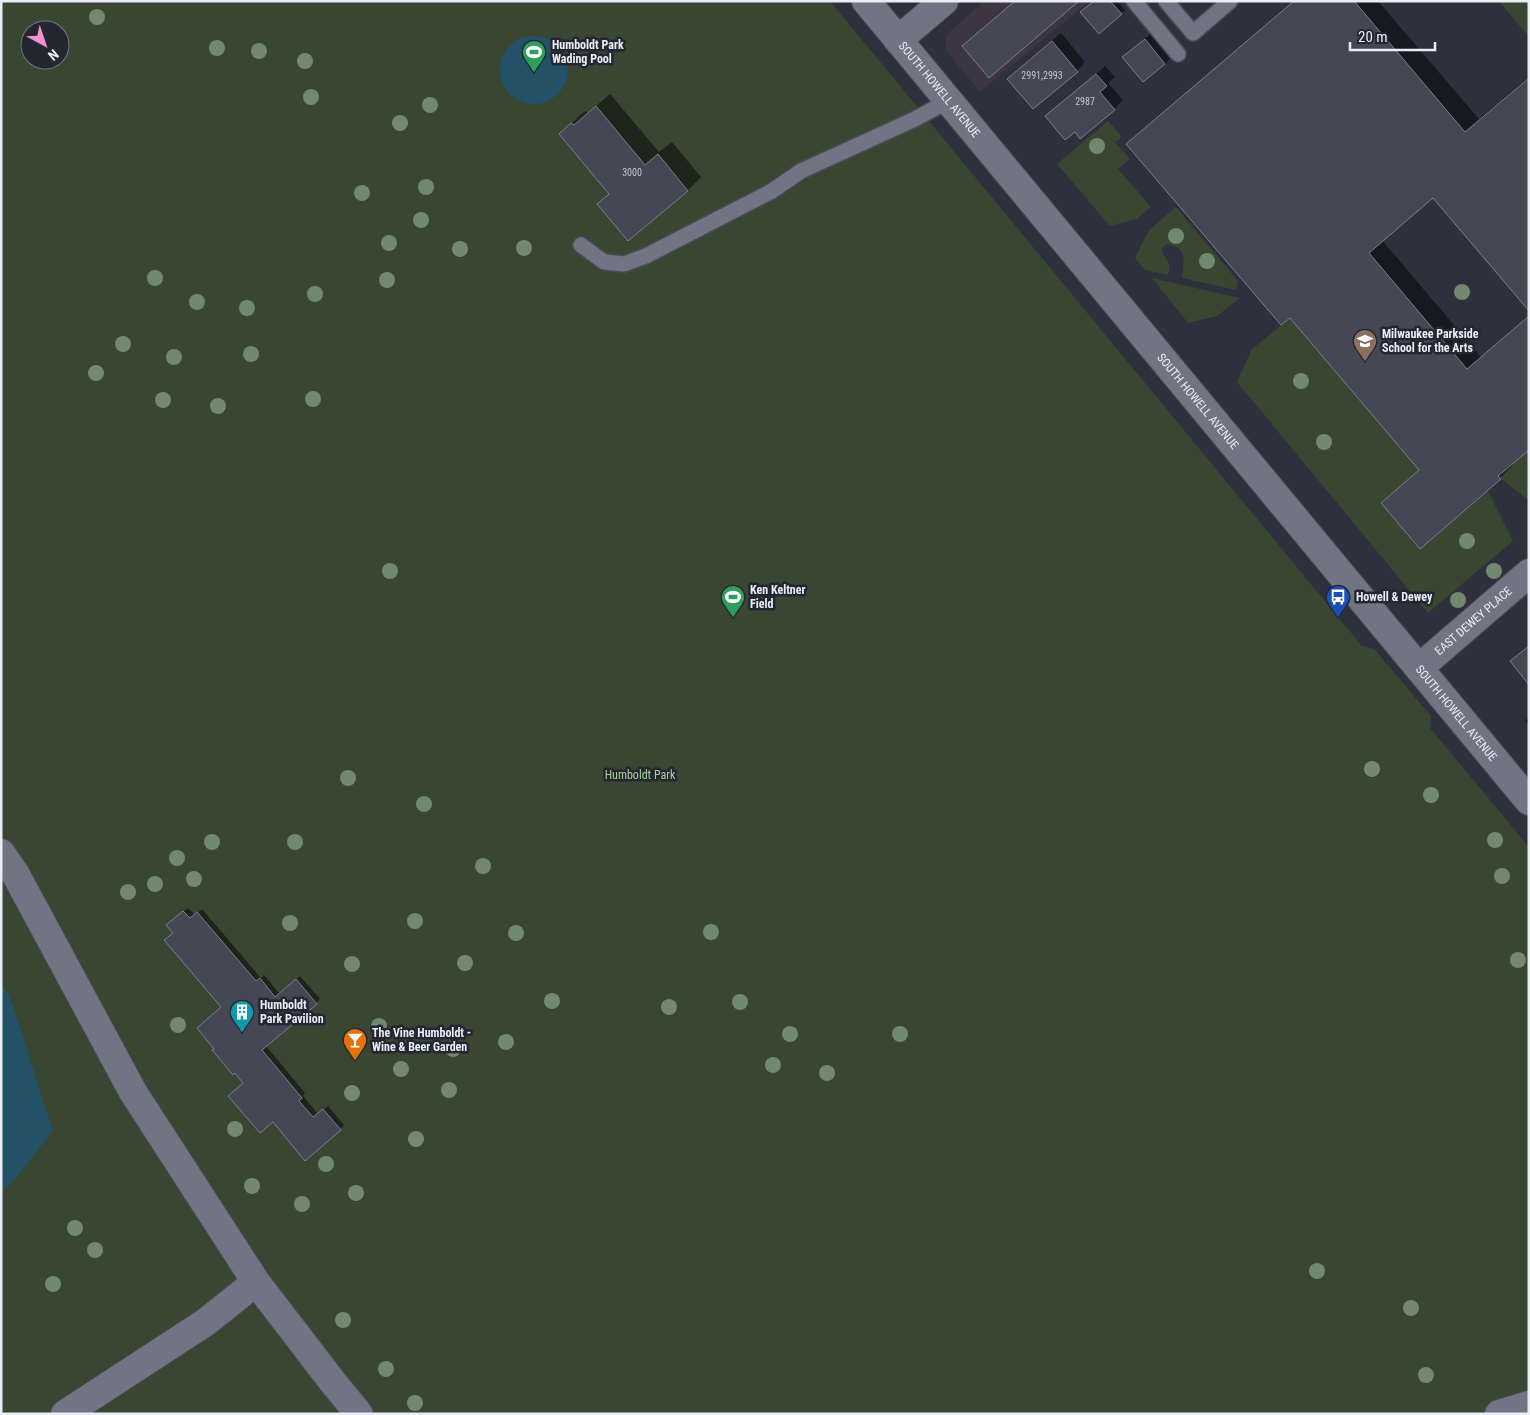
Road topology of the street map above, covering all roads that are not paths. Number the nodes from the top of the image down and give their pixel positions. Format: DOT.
graph roads {
  1 [pos="866,1"];
  2 [pos="944,1"];
  3 [pos="1134,1"];
  4 [pos="1166,1"];
  5 [pos="1230,1"];
  6 [pos="898,40"];
  7 [pos="1178,54"];
  8 [pos="948,101"];
  9 [pos="581,244"];
  10 [pos="1529,573"];
  11 [pos="1418,668"];
  12 [pos="1529,801"];
  13 [pos="1,853"];
  14 [pos="256,1282"];
  15 [pos="1529,1405"];
  16 [pos="65,1414"];
  17 [pos="359,1414"];
  18 [pos="1499,1414"];
  1 -- 6 [label="street, SOUTH HOWELL AVENUE"];
  2 -- 6 [label="street"];
  3 -- 7 [label="lane"];
  4 -- 5 [label="lane"];
  6 -- 8 [label="street, SOUTH HOWELL AVENUE"];
  8 -- 9 [label="lane"];
  8 -- 11 [label="street, SOUTH HOWELL AVENUE"];
  10 -- 11 [label="street, EAST DEWEY PLACE"];
  11 -- 12 [label="street, SOUTH HOWELL AVENUE"];
  13 -- 14 [label="street"];
  14 -- 16 [label="street"];
  14 -- 17 [label="street"];
  15 -- 18 [label="street"];
}
